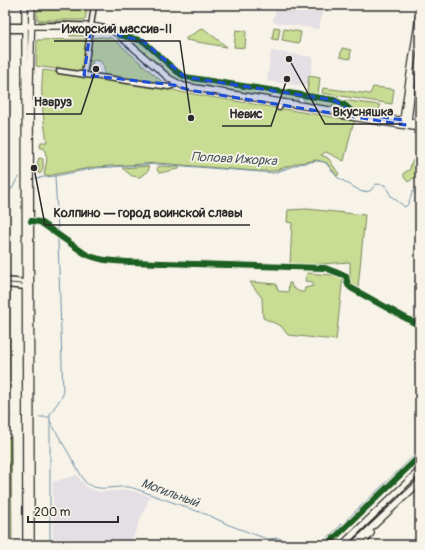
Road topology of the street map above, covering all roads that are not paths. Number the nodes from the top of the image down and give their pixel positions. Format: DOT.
graph roads {
  1 [pos="25,5"];
  2 [pos="32,5"];
  3 [pos="94,5"];
  4 [pos="420,10"];
  5 [pos="5,26"];
  6 [pos="28,28"];
  7 [pos="91,28"];
  8 [pos="5,30"];
  9 [pos="420,33"];
  10 [pos="119,35"];
  11 [pos="59,70"];
  12 [pos="84,75"];
  13 [pos="174,85"];
  14 [pos="301,95"];
  15 [pos="299,107"];
  16 [pos="354,113"];
  17 [pos="405,122"];
  18 [pos="420,123"];
  19 [pos="420,128"];
  20 [pos="31,221"];
  21 [pos="5,280"];
  22 [pos="28,284"];
  23 [pos="5,285"];
  24 [pos="420,326"];
  25 [pos="420,456"];
  26 [pos="420,470"];
  27 [pos="420,482"];
  28 [pos="399,501"];
  29 [pos="26,545"];
  30 [pos="31,545"];
  31 [pos="327,545"];
  32 [pos="342,545"];
  33 [pos="353,545"];
  34 [pos="362,545"];
  1 -- 6 [label="main road"];
  2 -- 6 [label="main road"];
  3 -- 7 [label="street"];
  4 -- 17 [label="main road"];
  5 -- 6 [label="street"];
  6 -- 7 [label="main road"];
  6 -- 8 [label="street"];
  6 -- 20 [label="main road"];
  6 -- 22 [label="main road"];
  7 -- 10 [label="main road"];
  7 -- 12 [label="street"];
  7 -- 13 [label="main road"];
  9 -- 17 [label="main road"];
  10 -- 14 [label="street"];
  10 -- 15 [label="main road"];
  11 -- 12 [label="street"];
  12 -- 13 [label="street"];
  13 -- 15 [label="main road"];
  14 -- 15 [label="street"];
  14 -- 16 [label="street"];
  15 -- 16 [label="main road"];
  15 -- 17 [label="main road"];
  16 -- 17 [label="main road"];
  17 -- 18 [label="main road"];
  17 -- 19 [label="main road"];
  20 -- 22 [label="main road"];
  20 -- 24 [label="street"];
  21 -- 22 [label="street"];
  22 -- 23 [label="street"];
  22 -- 29 [label="main road"];
  22 -- 30 [label="main road"];
  25 -- 31 [label="street"];
  26 -- 32 [label="main road"];
  27 -- 28 [label="main road"];
  28 -- 33 [label="main road"];
  28 -- 34 [label="main road"];
}
